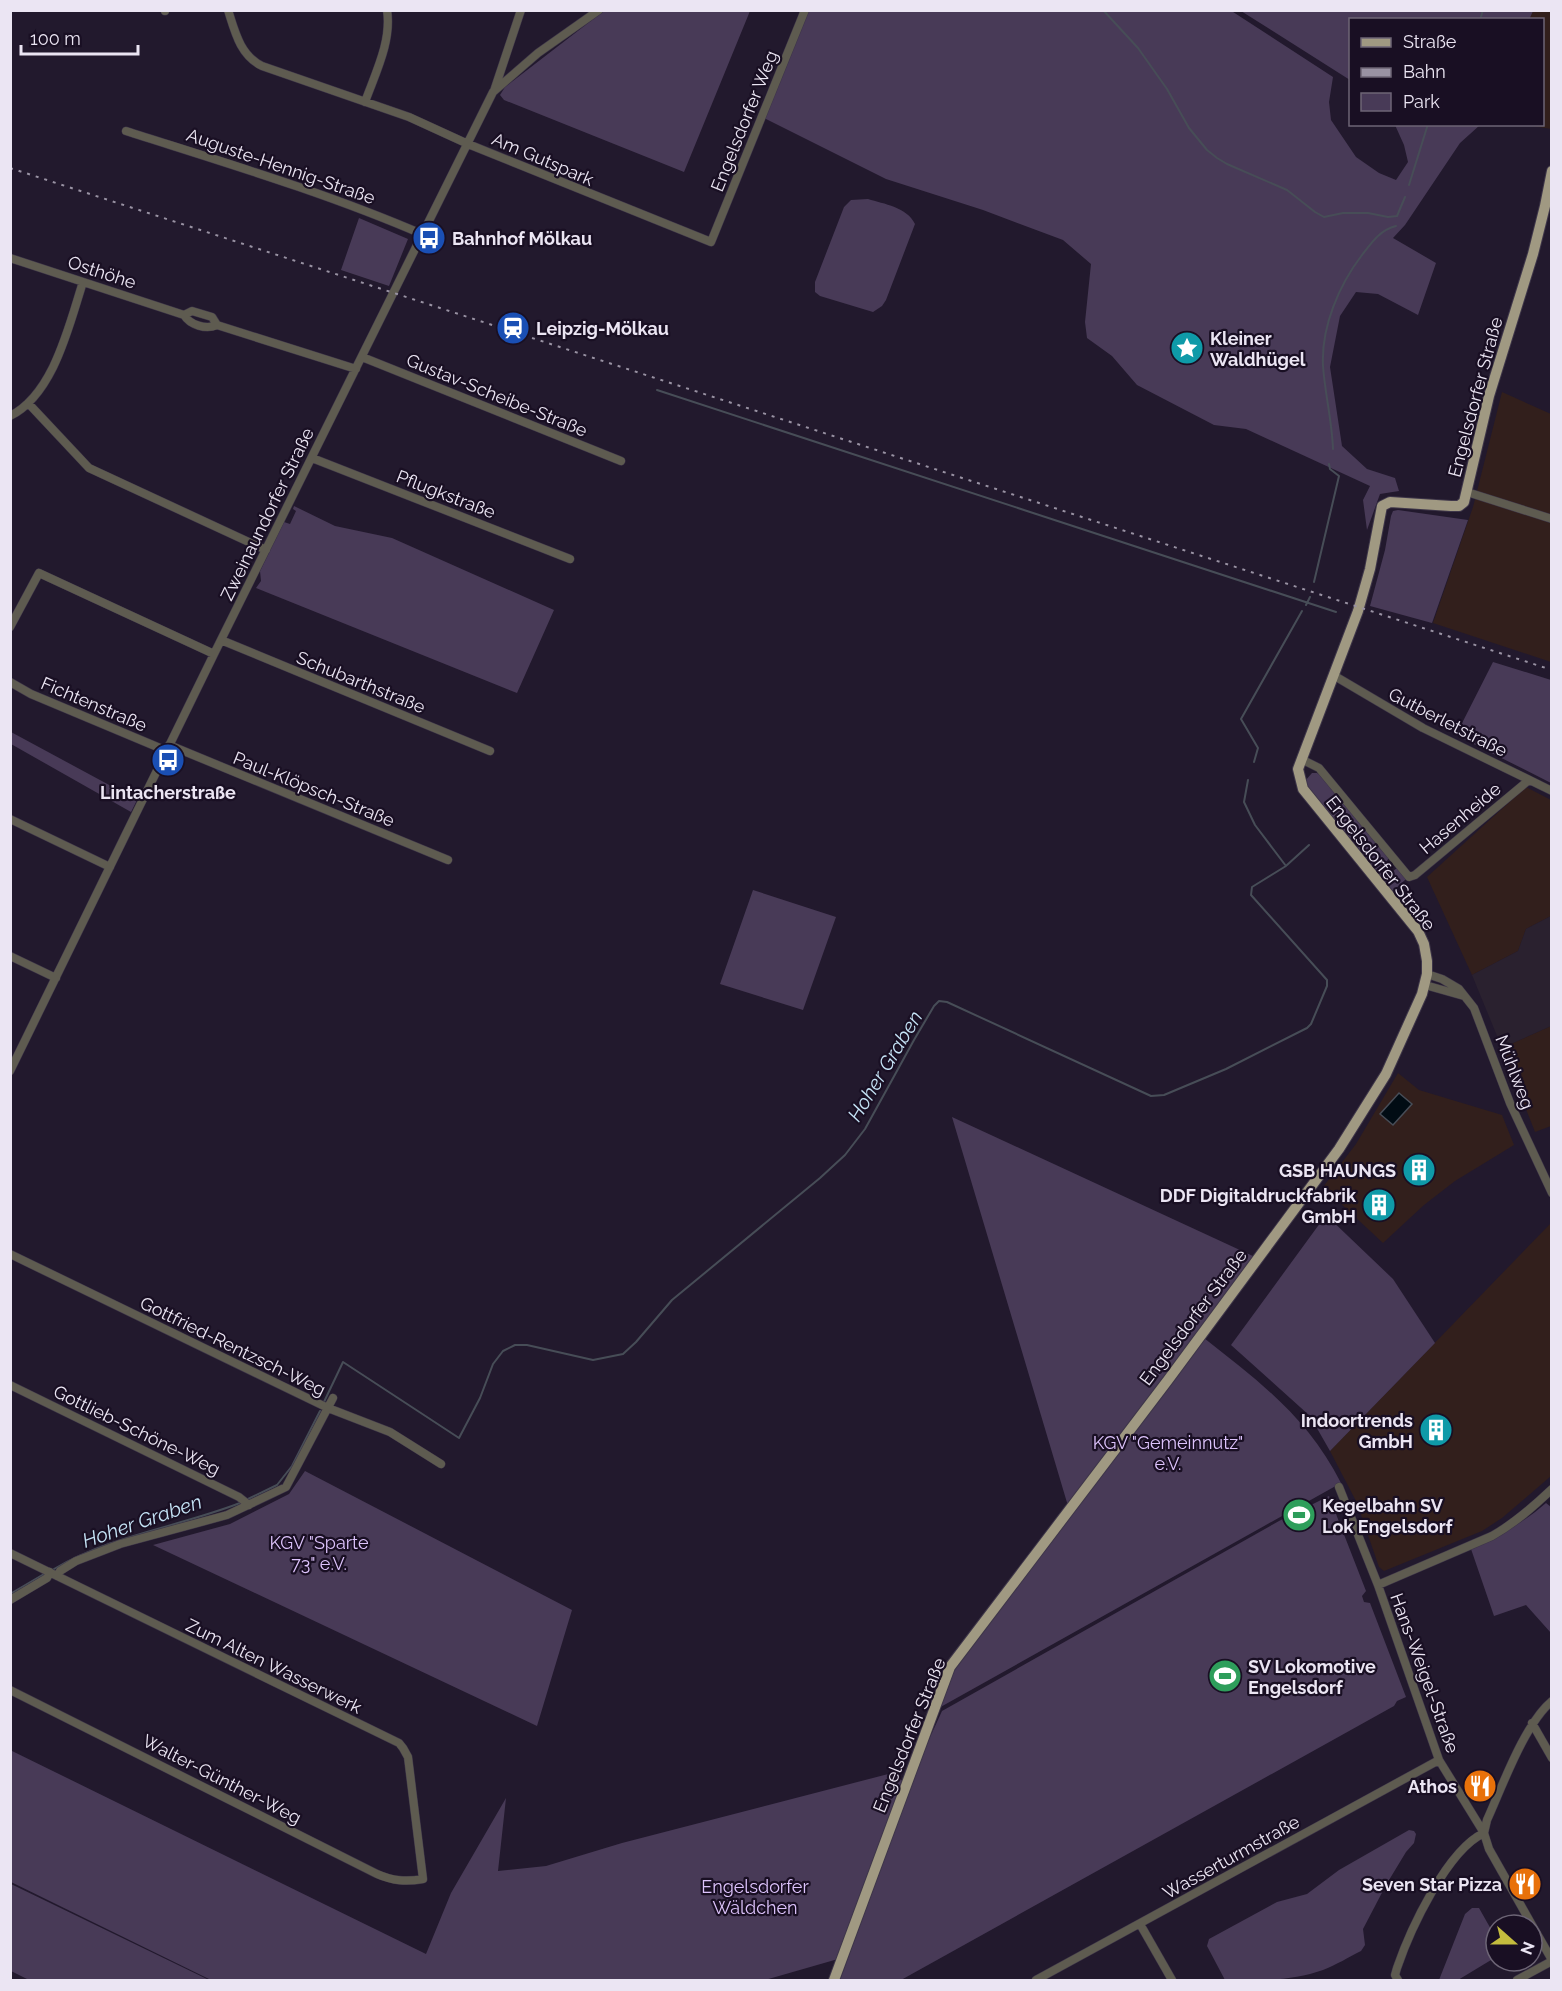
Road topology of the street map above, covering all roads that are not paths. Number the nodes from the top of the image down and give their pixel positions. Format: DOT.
graph roads {
  1 [pos="228,10"];
  2 [pos="387,10"];
  3 [pos="521,10"];
  4 [pos="599,10"];
  5 [pos="805,10"];
  6 [pos="493,92"];
  7 [pos="365,102"];
  8 [pos="126,131"];
  9 [pos="468,144"];
  10 [pos="1551,171"];
  11 [pos="424,235"];
  12 [pos="711,242"];
  13 [pos="10,258"];
  14 [pos="83,282"];
  15 [pos="362,357"];
  16 [pos="356,369"];
  17 [pos="28,403"];
  18 [pos="10,416"];
  19 [pos="312,458"];
  20 [pos="621,461"];
  21 [pos="1467,492"];
  22 [pos="1551,519"];
  23 [pos="266,550"];
  24 [pos="570,559"];
  25 [pos="10,627"];
  26 [pos="221,640"];
  27 [pos="214,654"];
  28 [pos="1333,675"];
  29 [pos="10,682"];
  30 [pos="168,748"];
  31 [pos="490,751"];
  32 [pos="1301,759"];
  33 [pos="1529,780"];
  34 [pos="1551,791"];
  35 [pos="10,819"];
  36 [pos="448,860"];
  37 [pos="111,867"];
  38 [pos="10,956"];
  39 [pos="56,978"];
  40 [pos="1426,979"];
  41 [pos="10,1071"];
  42 [pos="1551,1193"];
  43 [pos="10,1254"];
  44 [pos="10,1385"];
  45 [pos="333,1398"];
  46 [pos="328,1408"];
  47 [pos="441,1464"];
  48 [pos="1339,1487"];
  49 [pos="1551,1489"];
  50 [pos="249,1505"];
  51 [pos="10,1553"];
  52 [pos="53,1574"];
  53 [pos="1378,1585"];
  54 [pos="10,1600"];
  55 [pos="10,1690"];
  56 [pos="1551,1701"];
  57 [pos="1532,1723"];
  58 [pos="1551,1758"];
  59 [pos="1440,1760"];
  60 [pos="1484,1833"];
  61 [pos="423,1879"];
  62 [pos="1525,1913"];
  63 [pos="1140,1924"];
  64 [pos="1551,1958"];
  65 [pos="834,1980"];
  66 [pos="1036,1980"];
  67 [pos="1172,1980"];
  68 [pos="1398,1980"];
  69 [pos="1517,1980"];
  1 -- 7 [label="street, Am Gutspark"];
  2 -- 7 [label="street"];
  3 -- 6 [label="street"];
  4 -- 6 [label="street, Zweinaundorfer Straße"];
  5 -- 12 [label="street, Engelsdorfer Weg"];
  6 -- 9 [label="street, Zweinaundorfer Straße"];
  7 -- 9 [label="street, Am Gutspark"];
  8 -- 11 [label="street, Auguste-Hennig-Straße"];
  9 -- 11 [label="street, Zweinaundorfer Straße"];
  9 -- 12 [label="street, Am Gutspark"];
  10 -- 21 [label="main road, Engelsdorfer Straße"];
  11 -- 15 [label="street, Zweinaundorfer Straße"];
  13 -- 14 [label="street, Osthöhe"];
  14 -- 16 [label="street, Osthöhe"];
  14 -- 17 [label="street"];
  15 -- 16 [label="street, Zweinaundorfer Straße"];
  15 -- 20 [label="street, Gustav-Scheibe-Straße"];
  16 -- 19 [label="street, Zweinaundorfer Straße"];
  17 -- 18 [label="street"];
  17 -- 23 [label="street"];
  19 -- 23 [label="street, Zweinaundorfer Straße"];
  19 -- 24 [label="street, Pflugkstraße"];
  21 -- 22 [label="street"];
  21 -- 28 [label="main road, Engelsdorfer Straße"];
  23 -- 26 [label="street, Zweinaundorfer Straße"];
  25 -- 27 [label="street"];
  26 -- 27 [label="street, Zweinaundorfer Straße"];
  26 -- 31 [label="street, Schubarthstraße"];
  27 -- 30 [label="street, Zweinaundorfer Straße"];
  28 -- 32 [label="main road, Engelsdorfer Straße"];
  28 -- 33 [label="street, Gutberletstraße"];
  29 -- 30 [label="street, Fichtenstraße"];
  30 -- 36 [label="street, Paul-Klöpsch-Straße"];
  30 -- 37 [label="street, Zweinaundorfer Straße"];
  32 -- 33 [label="street, Hasenheide"];
  32 -- 40 [label="main road, Engelsdorfer Straße"];
  33 -- 34 [label="street, Gutberletstraße"];
  35 -- 37 [label="street"];
  37 -- 39 [label="street, Zweinaundorfer Straße"];
  38 -- 39 [label="street"];
  39 -- 41 [label="street, Zweinaundorfer Straße"];
  40 -- 42 [label="street, Mühlweg"];
  40 -- 65 [label="main road, Engelsdorfer Straße"];
  43 -- 46 [label="street, Gottfried-Rentzsch-Weg"];
  44 -- 50 [label="street, Gottlieb-Schöne-Weg"];
  45 -- 46 [label="street"];
  46 -- 47 [label="street, Gottfried-Rentzsch-Weg"];
  46 -- 50 [label="street"];
  48 -- 53 [label="street, Hans-Weigel-Straße"];
  49 -- 53 [label="street"];
  50 -- 52 [label="street"];
  51 -- 52 [label="street, Zum Alten Wasserwerk"];
  52 -- 54 [label="street"];
  52 -- 61 [label="street, Zum Alten Wasserwerk"];
  53 -- 59 [label="street, Hans-Weigel-Straße"];
  55 -- 61 [label="street, Walter-Günther-Weg"];
  56 -- 57 [label="street"];
  57 -- 58 [label="street"];
  57 -- 60 [label="street"];
  59 -- 60 [label="street, Hans-Weigel-Straße"];
  59 -- 63 [label="street, Wasserturmstraße"];
  60 -- 62 [label="street, Hans-Weigel-Straße"];
  60 -- 68 [label="street"];
  63 -- 66 [label="street, Wasserturmstraße"];
  63 -- 67 [label="street"];
  64 -- 69 [label="street"];
}
